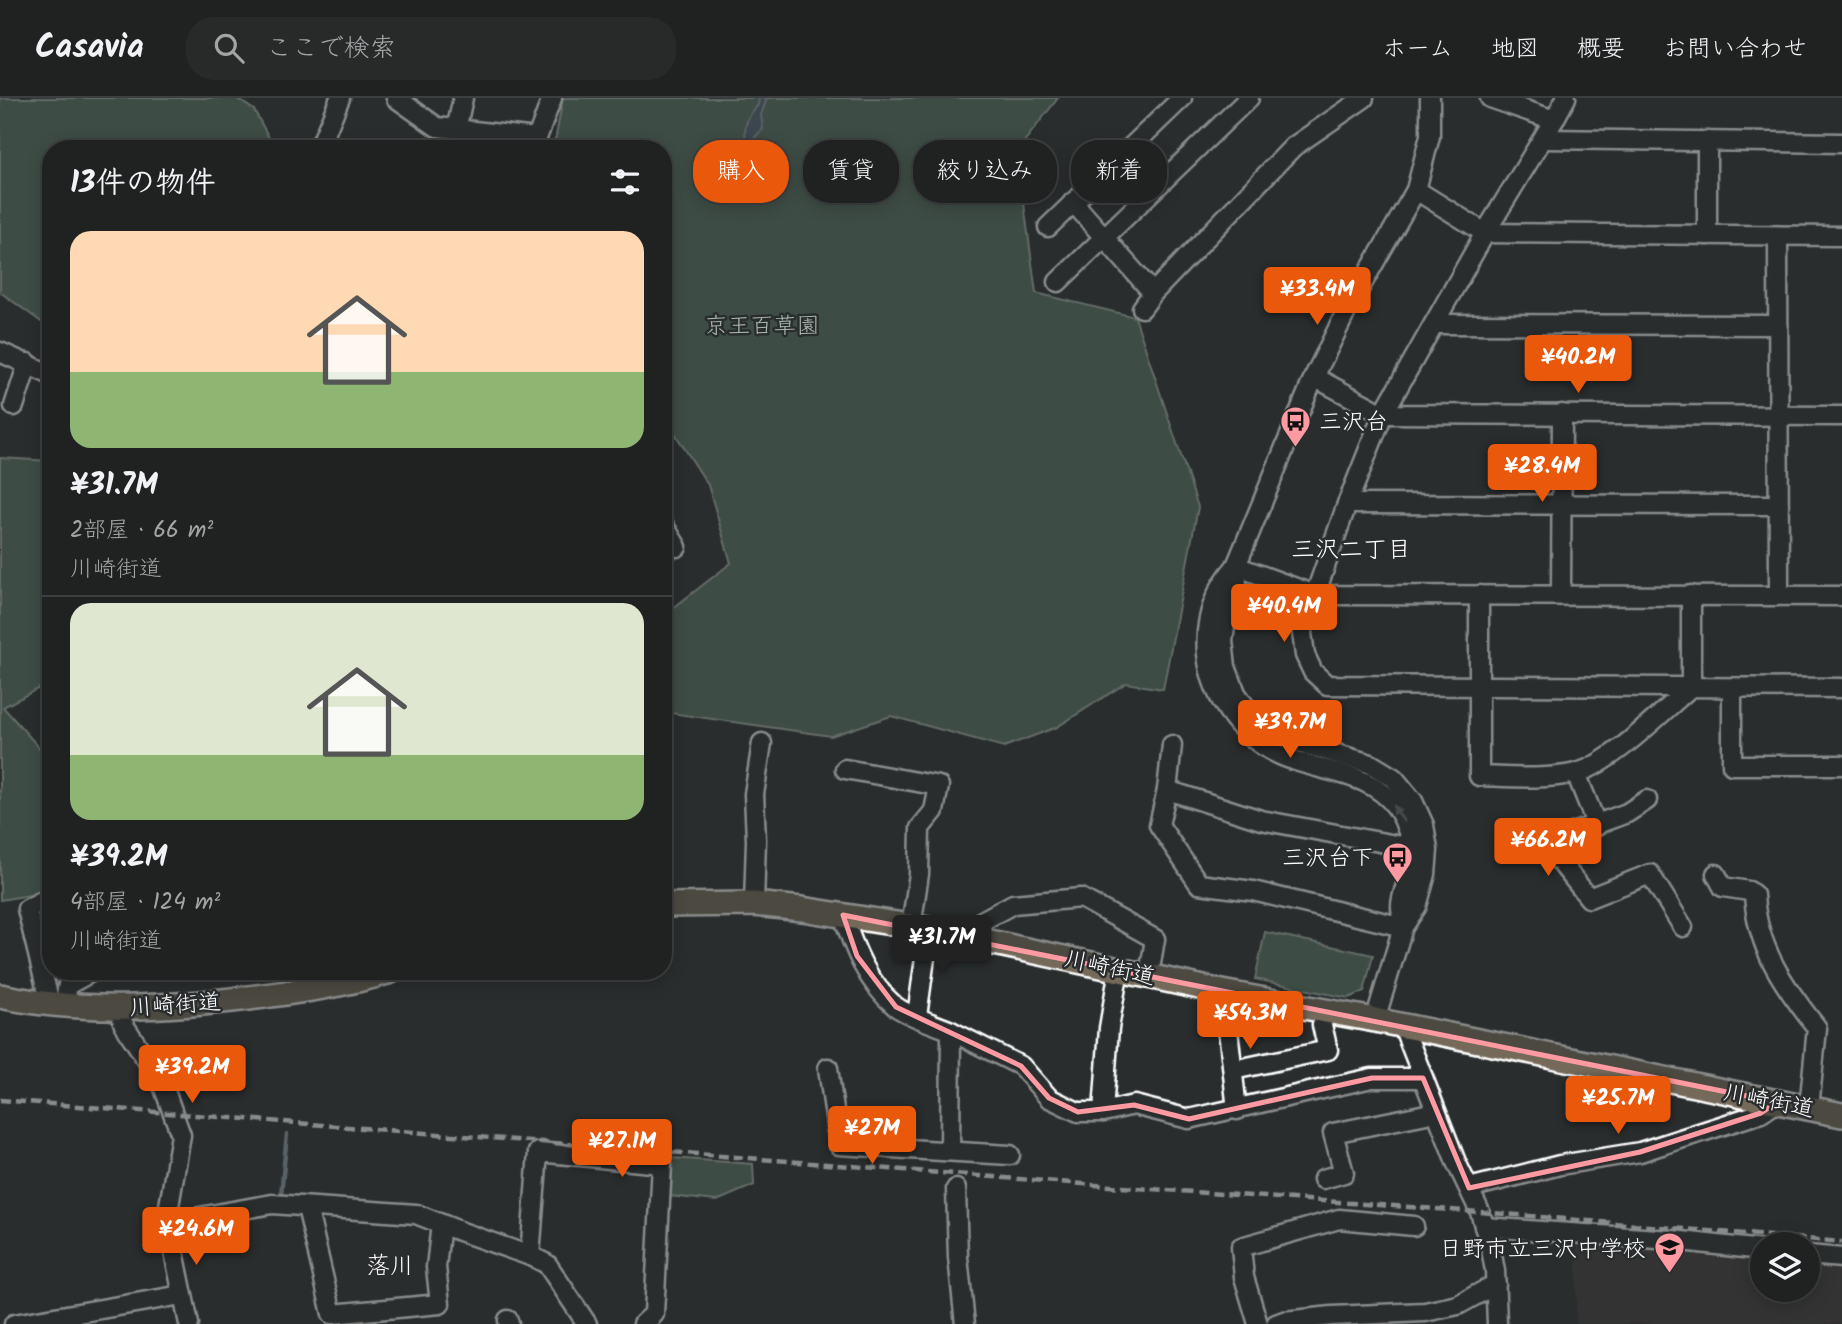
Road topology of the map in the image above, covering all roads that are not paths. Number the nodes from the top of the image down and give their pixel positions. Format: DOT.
graph roads {
  1 [pos="340,98"];
  2 [pos="396,98"];
  3 [pos="463,98"];
  4 [pos="552,98"];
  5 [pos="1182,98"];
  6 [pos="1249,98"];
  7 [pos="1364,98"];
  8 [pos="1430,98"];
  9 [pos="1490,98"];
  10 [pos="1566,98"];
  11 [pos="1554,120"];
  12 [pos="456,130"];
  13 [pos="1544,139"];
  14 [pos="322,140"];
  15 [pos="514,140"];
  16 [pos="538,140"];
  17 [pos="1138,140"];
  18 [pos="1707,141"];
  19 [pos="1842,143"];
  20 [pos="1416,190"];
  21 [pos="1072,203"];
  22 [pos="1074,203"];
  23 [pos="1048,226"];
  24 [pos="1485,233"];
  25 [pos="1707,234"];
  26 [pos="1778,236"];
  27 [pos="1842,236"];
  28 [pos="1103,238"];
  29 [pos="1058,282"];
  30 [pos="1153,293"];
  31 [pos="1142,308"];
  32 [pos="1434,324"];
  33 [pos="1778,325"];
  34 [pos="0,352"];
  35 [pos="28,363"];
  36 [pos="42,370"];
  37 [pos="1314,377"];
  38 [pos="14,406"];
  39 [pos="1383,414"];
  40 [pos="1562,414"];
  41 [pos="1778,415"];
  42 [pos="1842,416"];
  43 [pos="1348,504"];
  44 [pos="1561,504"];
  45 [pos="1779,505"];
  46 [pos="672,539"];
  47 [pos="677,547"];
  48 [pos="1236,566"];
  49 [pos="1561,594"];
  50 [pos="1315,595"];
  51 [pos="1479,595"];
  52 [pos="1691,595"];
  53 [pos="1779,595"];
  54 [pos="1842,596"];
  55 [pos="1478,687"];
  56 [pos="1691,687"];
  57 [pos="1732,688"];
  58 [pos="1842,688"];
  59 [pos="762,743"];
  60 [pos="1172,745"];
  61 [pos="1842,765"];
  62 [pos="845,769"];
  63 [pos="1576,773"];
  64 [pos="1167,790"];
  65 [pos="1647,800"];
  66 [pos="1597,826"];
  67 [pos="1412,848"];
  68 [pos="1716,874"];
  69 [pos="42,901"];
  70 [pos="754,904"];
  71 [pos="672,905"];
  72 [pos="843,915"];
  73 [pos="1404,927"];
  74 [pos="1683,927"];
  75 [pos="920,928"];
  76 [pos="956,935"];
  77 [pos="42,957"];
  78 [pos="1119,969"];
  79 [pos="1149,975"];
  80 [pos="49,980"];
  81 [pos="77,980"];
  82 [pos="358,980"];
  83 [pos="1227,993"];
  84 [pos="0,996"];
  85 [pos="57,1005"];
  86 [pos="118,1007"];
  87 [pos="1325,1011"];
  88 [pos="916,1016"];
  89 [pos="1375,1020"];
  90 [pos="1403,1026"];
  91 [pos="951,1031"];
  92 [pos="828,1068"];
  93 [pos="1233,1070"];
  94 [pos="1423,1078"];
  95 [pos="1777,1102"];
  96 [pos="1809,1108"];
  97 [pos="1237,1110"];
  98 [pos="1103,1112"];
  99 [pos="1436,1112"];
  100 [pos="1842,1115"];
  101 [pos="950,1151"];
  102 [pos="1010,1155"];
  103 [pos="1323,1179"];
  104 [pos="1469,1188"];
  105 [pos="956,1189"];
  106 [pos="307,1207"];
  107 [pos="167,1219"];
  108 [pos="441,1224"];
  109 [pos="1414,1226"];
  110 [pos="1484,1227"];
  111 [pos="1750,1249"];
  112 [pos="530,1256"];
  113 [pos="1820,1256"];
  114 [pos="1842,1258"];
  115 [pos="1496,1284"];
  116 [pos="182,1295"];
  117 [pos="0,1320"];
  118 [pos="4,1324"];
  119 [pos="14,1324"];
  120 [pos="189,1324"];
  121 [pos="587,1324"];
  122 [pos="643,1324"];
  123 [pos="965,1324"];
  124 [pos="1258,1324"];
  125 [pos="1276,1324"];
  126 [pos="1497,1324"];
  1 -- 14 [label="street"];
  2 -- 12 [label="street"];
  3 -- 12 [label="street"];
  4 -- 16 [label="street"];
  5 -- 17 [label="street"];
  6 -- 28 [label="street"];
  7 -- 30 [label="street"];
  8 -- 20 [label="street"];
  9 -- 11 [label="street"];
  10 -- 11 [label="street"];
  11 -- 13 [label="street"];
  12 -- 15 [label="street"];
  13 -- 18 [label="street"];
  13 -- 24 [label="street"];
  18 -- 19 [label="street"];
  18 -- 25 [label="street"];
  20 -- 24 [label="street"];
  20 -- 37 [label="street"];
  21 -- 23 [label="street"];
  22 -- 28 [label="street"];
  24 -- 25 [label="street"];
  24 -- 32 [label="street"];
  25 -- 26 [label="street"];
  26 -- 27 [label="street"];
  26 -- 33 [label="street"];
  28 -- 29 [label="street"];
  28 -- 30 [label="street"];
  30 -- 31 [label="street"];
  32 -- 33 [label="street"];
  32 -- 39 [label="street"];
  33 -- 41 [label="street"];
  34 -- 35 [label="street"];
  35 -- 36 [label="street"];
  35 -- 38 [label="street"];
  37 -- 39 [label="street"];
  37 -- 48 [label="street"];
  39 -- 40 [label="street"];
  39 -- 43 [label="street"];
  40 -- 41 [label="street"];
  40 -- 44 [label="street"];
  41 -- 42 [label="street"];
  41 -- 45 [label="street"];
  43 -- 44 [label="street"];
  43 -- 50 [label="street"];
  44 -- 45 [label="street"];
  44 -- 49 [label="street"];
  45 -- 53 [label="street"];
  46 -- 47 [label="street"];
  48 -- 50 [label="street"];
  67 -- 48 [label="street, one-way"];
  48 -- 73 [label="street"];
  49 -- 51 [label="street"];
  49 -- 52 [label="street"];
  50 -- 51 [label="street"];
  50 -- 55 [label="street"];
  51 -- 55 [label="street"];
  52 -- 53 [label="street"];
  52 -- 56 [label="street"];
  53 -- 54 [label="street"];
  55 -- 56 [label="street"];
  55 -- 63 [label="street"];
  56 -- 57 [label="street"];
  56 -- 63 [label="street"];
  57 -- 58 [label="street"];
  57 -- 61 [label="street"];
  59 -- 70 [label="street"];
  60 -- 64 [label="street"];
  62 -- 75 [label="street"];
  63 -- 66 [label="street"];
  64 -- 67 [label="street"];
  64 -- 73 [label="street"];
  65 -- 66 [label="street"];
  66 -- 74 [label="street"];
  67 -- 73 [label="street"];
  68 -- 96 [label="street"];
  69 -- 77 [label="street"];
  70 -- 71 [label="main road, 川崎街道"];
  70 -- 72 [label="main road, 川崎街道"];
  72 -- 75 [label="main road, 川崎街道"];
  72 -- 88 [label="street"];
  73 -- 89 [label="street"];
  75 -- 76 [label="main road, 川崎街道"];
  75 -- 88 [label="street"];
  76 -- 78 [label="main road, 川崎街道"];
  76 -- 79 [label="street"];
  78 -- 79 [label="main road, 川崎街道"];
  78 -- 98 [label="street"];
  79 -- 83 [label="main road, 川崎街道"];
  80 -- 85 [label="street"];
  81 -- 85 [label="street"];
  82 -- 86 [label="main road, 川崎街道"];
  83 -- 87 [label="main road, 川崎街道"];
  83 -- 93 [label="street"];
  84 -- 85 [label="main road, 川崎街道"];
  85 -- 86 [label="main road, 川崎街道"];
  86 -- 107 [label="street"];
  87 -- 89 [label="main road, 川崎街道"];
  87 -- 93 [label="street"];
  88 -- 91 [label="street"];
  89 -- 90 [label="main road, 川崎街道"];
  90 -- 94 [label="street"];
  90 -- 95 [label="main road, 川崎街道"];
  91 -- 98 [label="street"];
  91 -- 101 [label="street"];
  92 -- 101 [label="street"];
  93 -- 97 [label="street"];
  94 -- 97 [label="street"];
  94 -- 99 [label="street"];
  95 -- 96 [label="main road, 川崎街道"];
  95 -- 104 [label="street"];
  96 -- 100 [label="main road, 川崎街道"];
  97 -- 98 [label="street"];
  99 -- 103 [label="street"];
  99 -- 104 [label="street"];
  101 -- 102 [label="street"];
  104 -- 110 [label="street"];
  105 -- 123 [label="street"];
  106 -- 107 [label="street"];
  106 -- 108 [label="street"];
  106 -- 108 [label="street"];
  107 -- 116 [label="street"];
  108 -- 112 [label="street"];
  109 -- 124 [label="street"];
  110 -- 111 [label="street"];
  110 -- 115 [label="street"];
  112 -- 121 [label="street"];
  112 -- 122 [label="street"];
  113 -- 114 [label="street"];
  115 -- 125 [label="street"];
  115 -- 126 [label="street"];
  116 -- 119 [label="street"];
  116 -- 120 [label="street"];
  117 -- 118 [label="street"];
}
